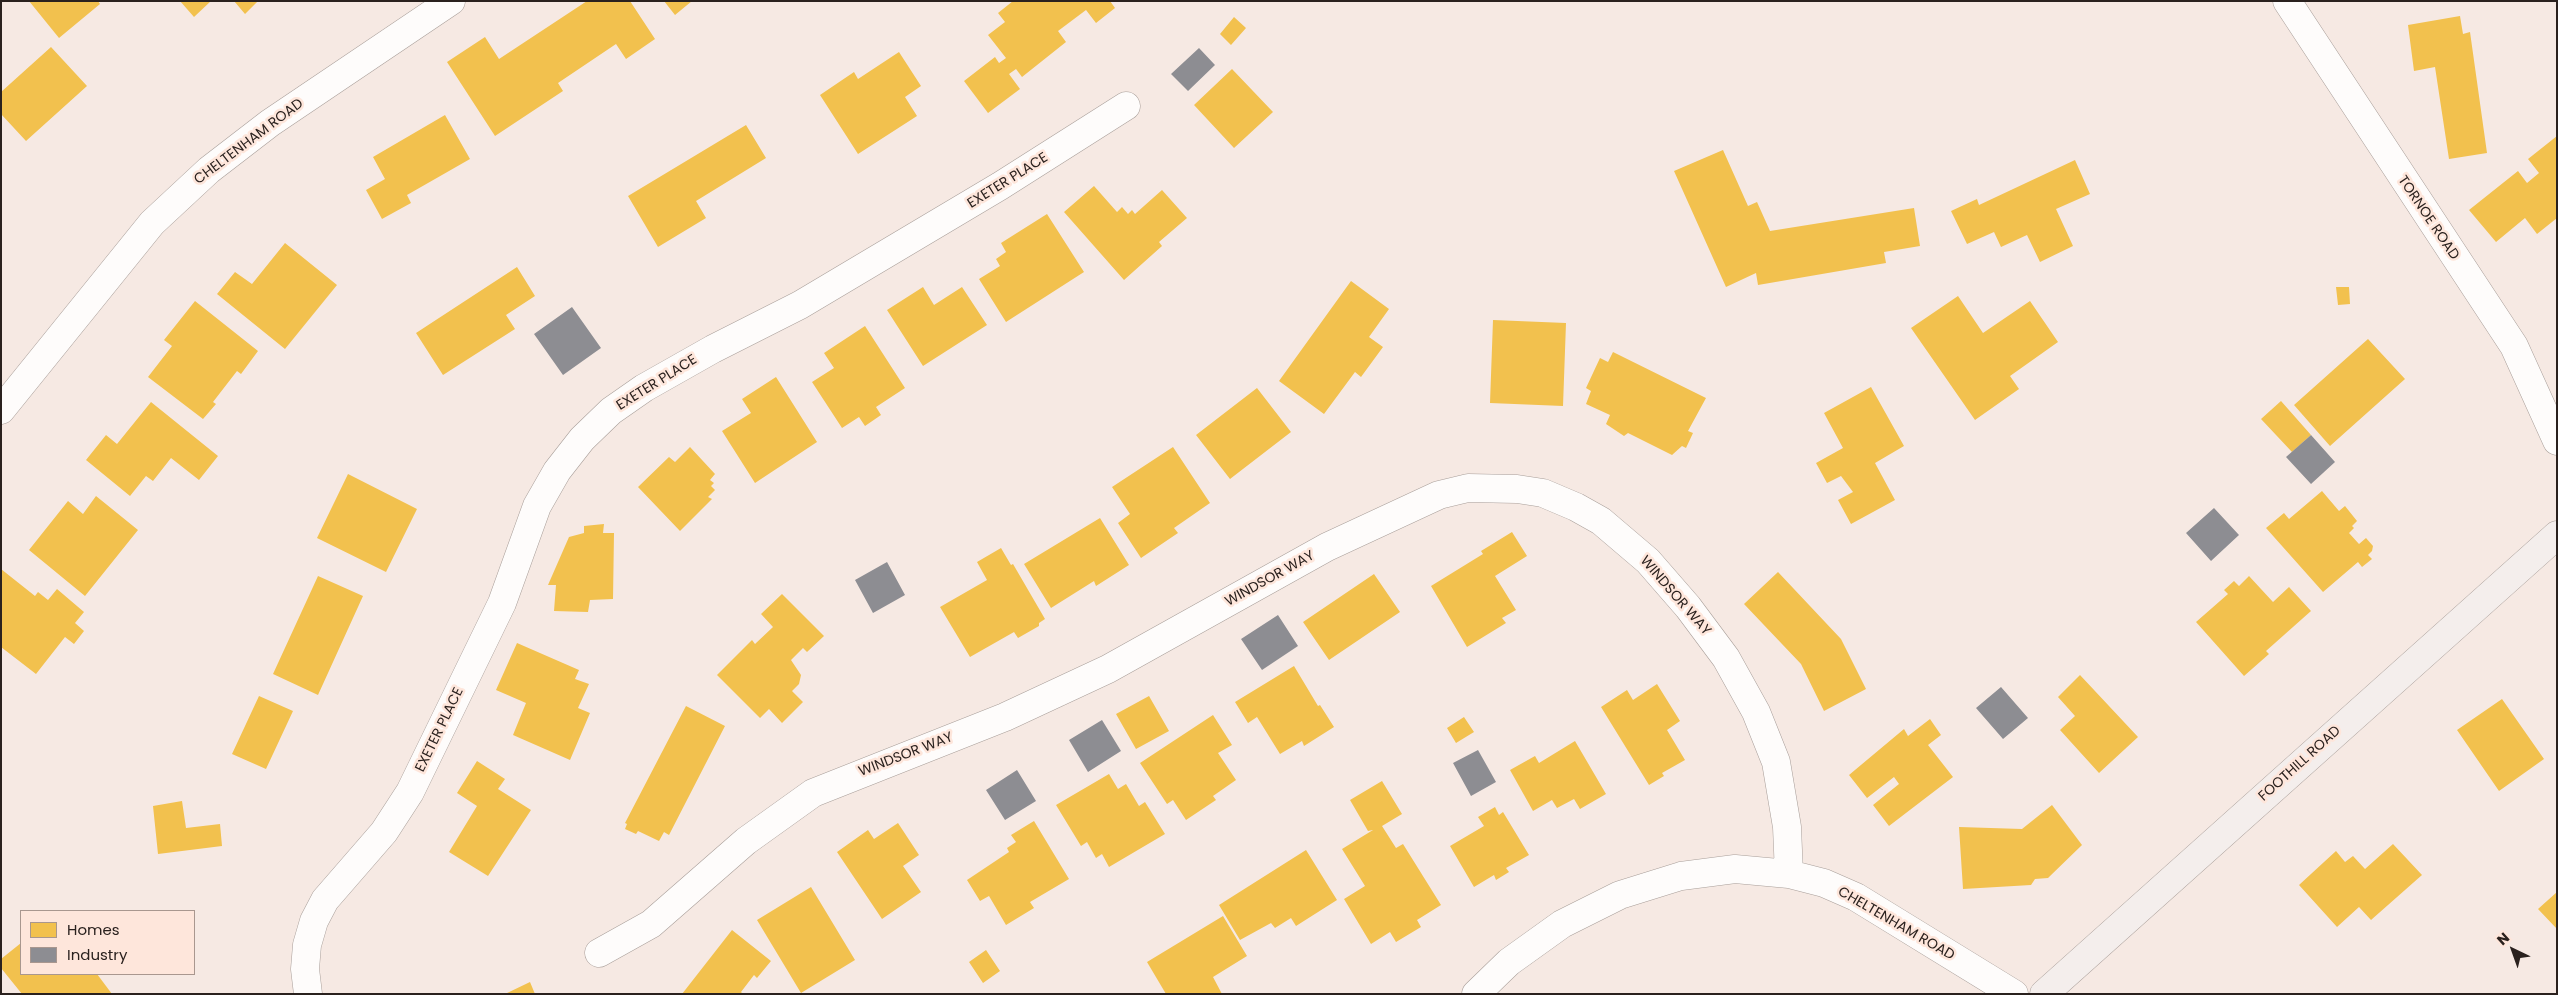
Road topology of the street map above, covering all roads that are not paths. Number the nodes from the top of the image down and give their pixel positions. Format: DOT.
graph roads {
  1 [pos="452,1"];
  2 [pos="2287,1"];
  3 [pos="1126,106"];
  4 [pos="1,410"];
  5 [pos="2557,441"];
  6 [pos="2557,535"];
  7 [pos="1789,874"];
  8 [pos="599,953"];
  9 [pos="308,994"];
  10 [pos="1476,994"];
  11 [pos="2014,994"];
  12 [pos="2044,994"];
  1 -- 4 [label="street, CHELTENHAM ROAD"];
  2 -- 5 [label="street, TORNOE ROAD"];
  3 -- 9 [label="street, EXETER PLACE"];
  6 -- 12 [label="main road, FOOTHILL ROAD"];
  7 -- 8 [label="street, WINDSOR WAY"];
  7 -- 10 [label="street, CHELTENHAM ROAD"];
  7 -- 11 [label="street, CHELTENHAM ROAD"];
}
